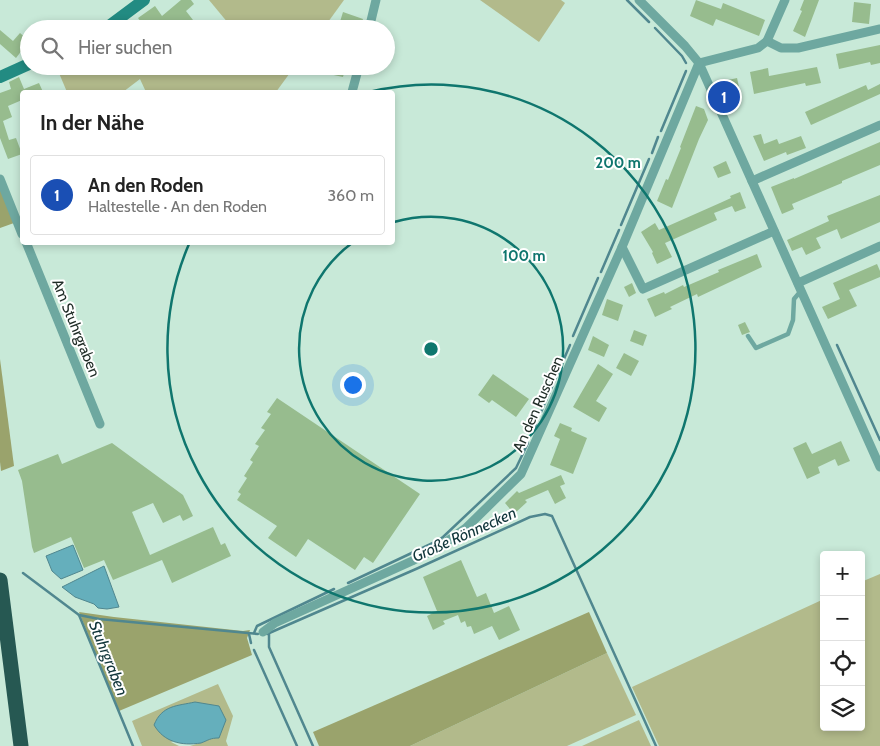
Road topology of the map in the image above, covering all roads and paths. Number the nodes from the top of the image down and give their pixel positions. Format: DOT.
graph roads {
  1 [pos="144,0"];
  2 [pos="376,0"];
  3 [pos="639,0"];
  4 [pos="782,1"];
  5 [pos="117,20"];
  6 [pos="371,20"];
  7 [pos="880,29"];
  8 [pos="767,41"];
  9 [pos="699,63"];
  10 [pos="20,68"];
  11 [pos="357,75"];
  12 [pos="0,77"];
  13 [pos="353,90"];
  14 [pos="880,125"];
  15 [pos="0,179"];
  16 [pos="752,181"];
  17 [pos="20,229"];
  18 [pos="774,231"];
  19 [pos="27,245"];
  20 [pos="880,246"];
  21 [pos="622,247"];
  22 [pos="800,287"];
  23 [pos="748,336"];
  24 [pos="100,424"];
  25 [pos="880,467"];
  26 [pos="0,580"];
  27 [pos="263,632"];
  28 [pos="21,746"];
  1 -- 5 [label="street"];
  2 -- 6 [label="street"];
  3 -- 9 [label="street"];
  4 -- 8 [label="street"];
  7 -- 8 [label="street"];
  8 -- 9 [label="street"];
  9 -- 16 [label="street"];
  9 -- 21 [label="street, An den Ruschen"];
  10 -- 12 [label="street"];
  11 -- 13 [label="street"];
  14 -- 16 [label="street"];
  15 -- 17 [label="street"];
  16 -- 18 [label="street"];
  18 -- 21 [label="street"];
  18 -- 22 [label="street"];
  19 -- 24 [label="street, Am Stuhrgraben"];
  20 -- 22 [label="street"];
  21 -- 27 [label="street, An den Ruschen"];
  22 -- 23 [label="lane"];
  22 -- 25 [label="street"];
  26 -- 28 [label="highway"];
}
